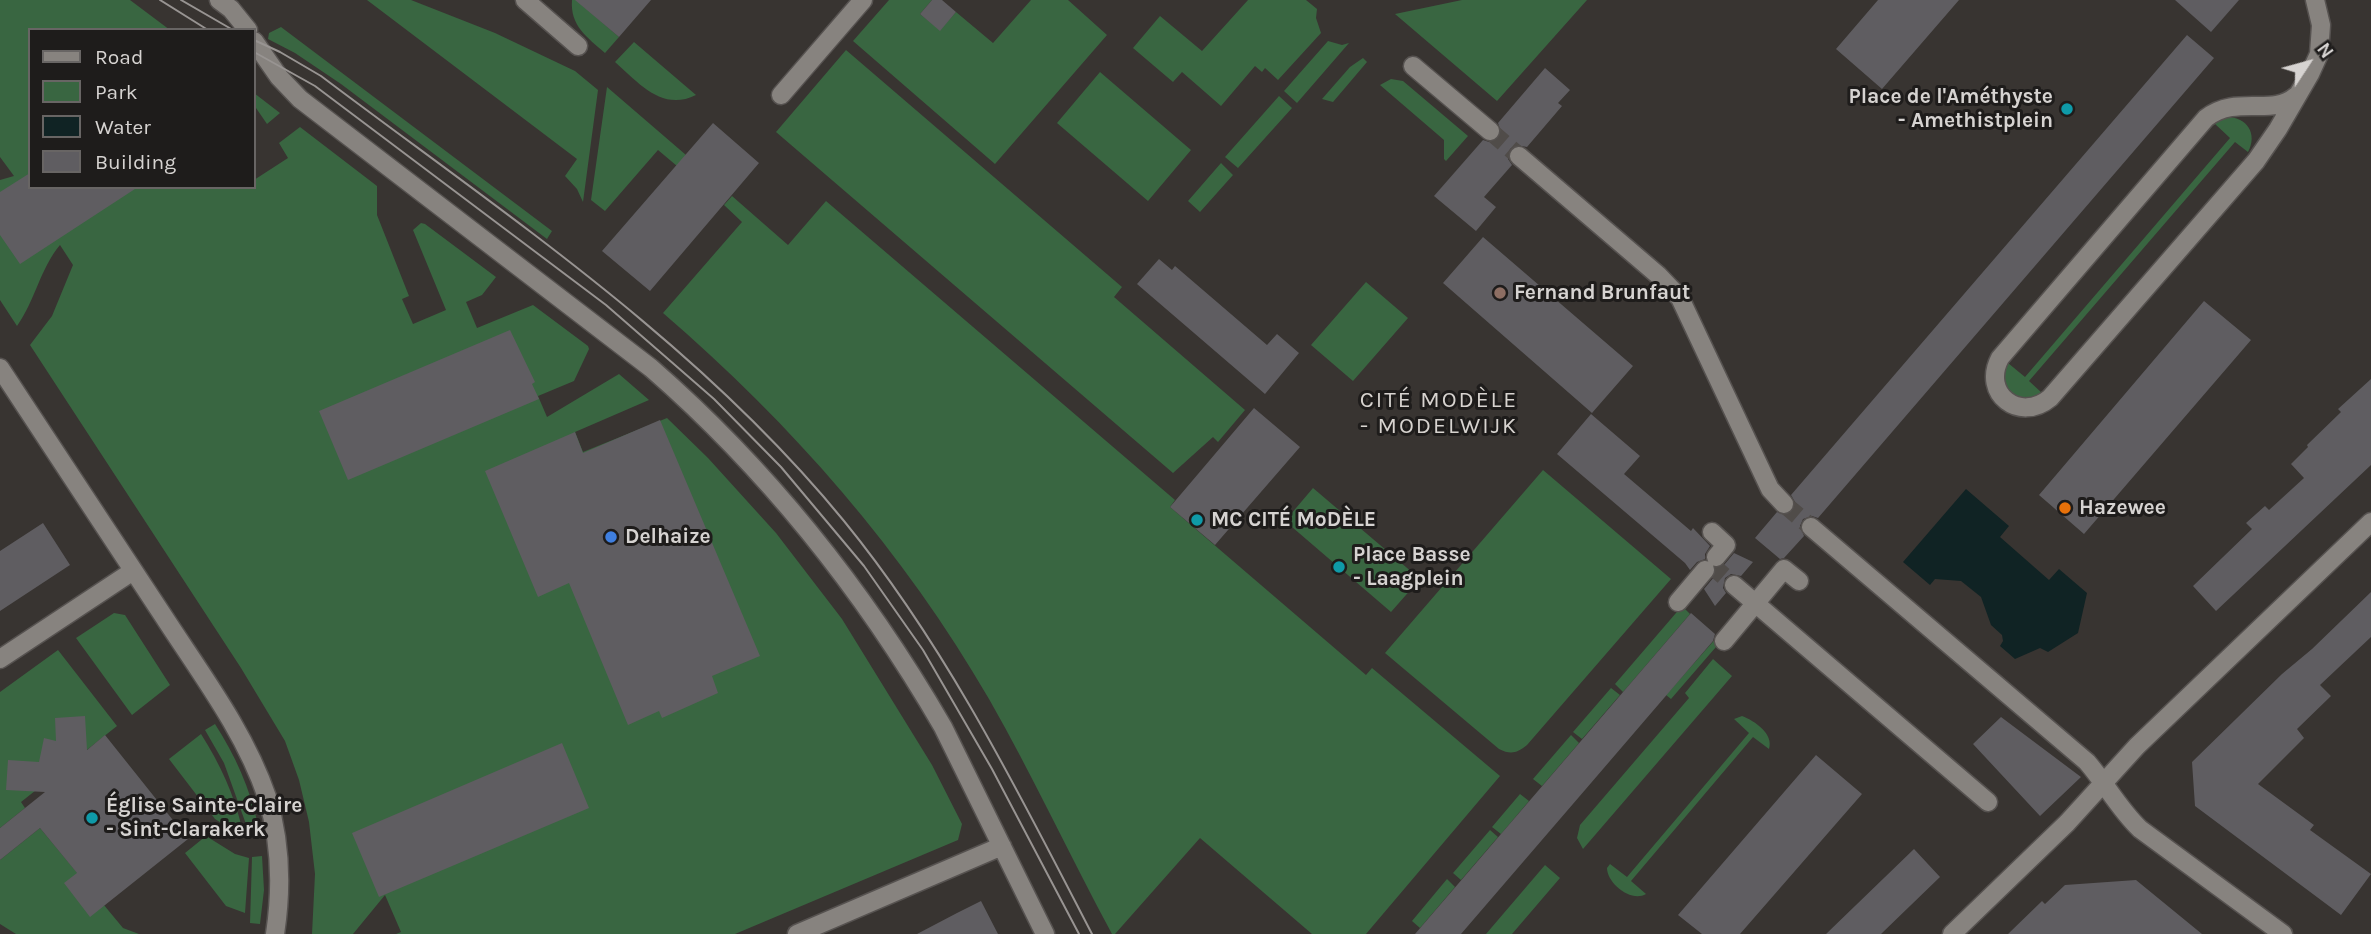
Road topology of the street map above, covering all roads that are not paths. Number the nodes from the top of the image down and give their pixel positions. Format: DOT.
graph roads {
  1 [pos="219,0"];
  2 [pos="525,0"];
  3 [pos="863,0"];
  4 [pos="2315,0"];
  5 [pos="246,28"];
  6 [pos="256,44"];
  7 [pos="578,46"];
  8 [pos="1413,66"];
  9 [pos="781,95"];
  10 [pos="2296,96"];
  11 [pos="1490,131"];
  12 [pos="1519,156"];
  13 [pos="1,371"];
  14 [pos="1784,504"];
  15 [pos="2371,522"];
  16 [pos="1811,527"];
  17 [pos="1712,532"];
  18 [pos="133,571"];
  19 [pos="1799,581"];
  20 [pos="1734,585"];
  21 [pos="1678,602"];
  22 [pos="1756,603"];
  23 [pos="1724,641"];
  24 [pos="0,659"];
  25 [pos="2104,782"];
  26 [pos="1988,802"];
  27 [pos="1002,846"];
  28 [pos="275,934"];
  29 [pos="796,934"];
  30 [pos="1045,934"];
  31 [pos="1952,934"];
  32 [pos="2283,934"];
  1 -- 5 [label="street"];
  2 -- 7 [label="street"];
  3 -- 9 [label="street"];
  4 -- 10 [label="street"];
  6 -- 27 [label="street"];
  8 -- 11 [label="street"];
  10 -- 10 [label="street"];
  12 -- 14 [label="street"];
  13 -- 18 [label="street"];
  15 -- 25 [label="street"];
  16 -- 25 [label="street"];
  17 -- 21 [label="street"];
  18 -- 24 [label="street"];
  18 -- 28 [label="street"];
  19 -- 22 [label="street"];
  20 -- 22 [label="street"];
  22 -- 23 [label="street"];
  22 -- 26 [label="street"];
  25 -- 31 [label="street"];
  25 -- 32 [label="street"];
  27 -- 29 [label="street"];
  27 -- 30 [label="street"];
}
